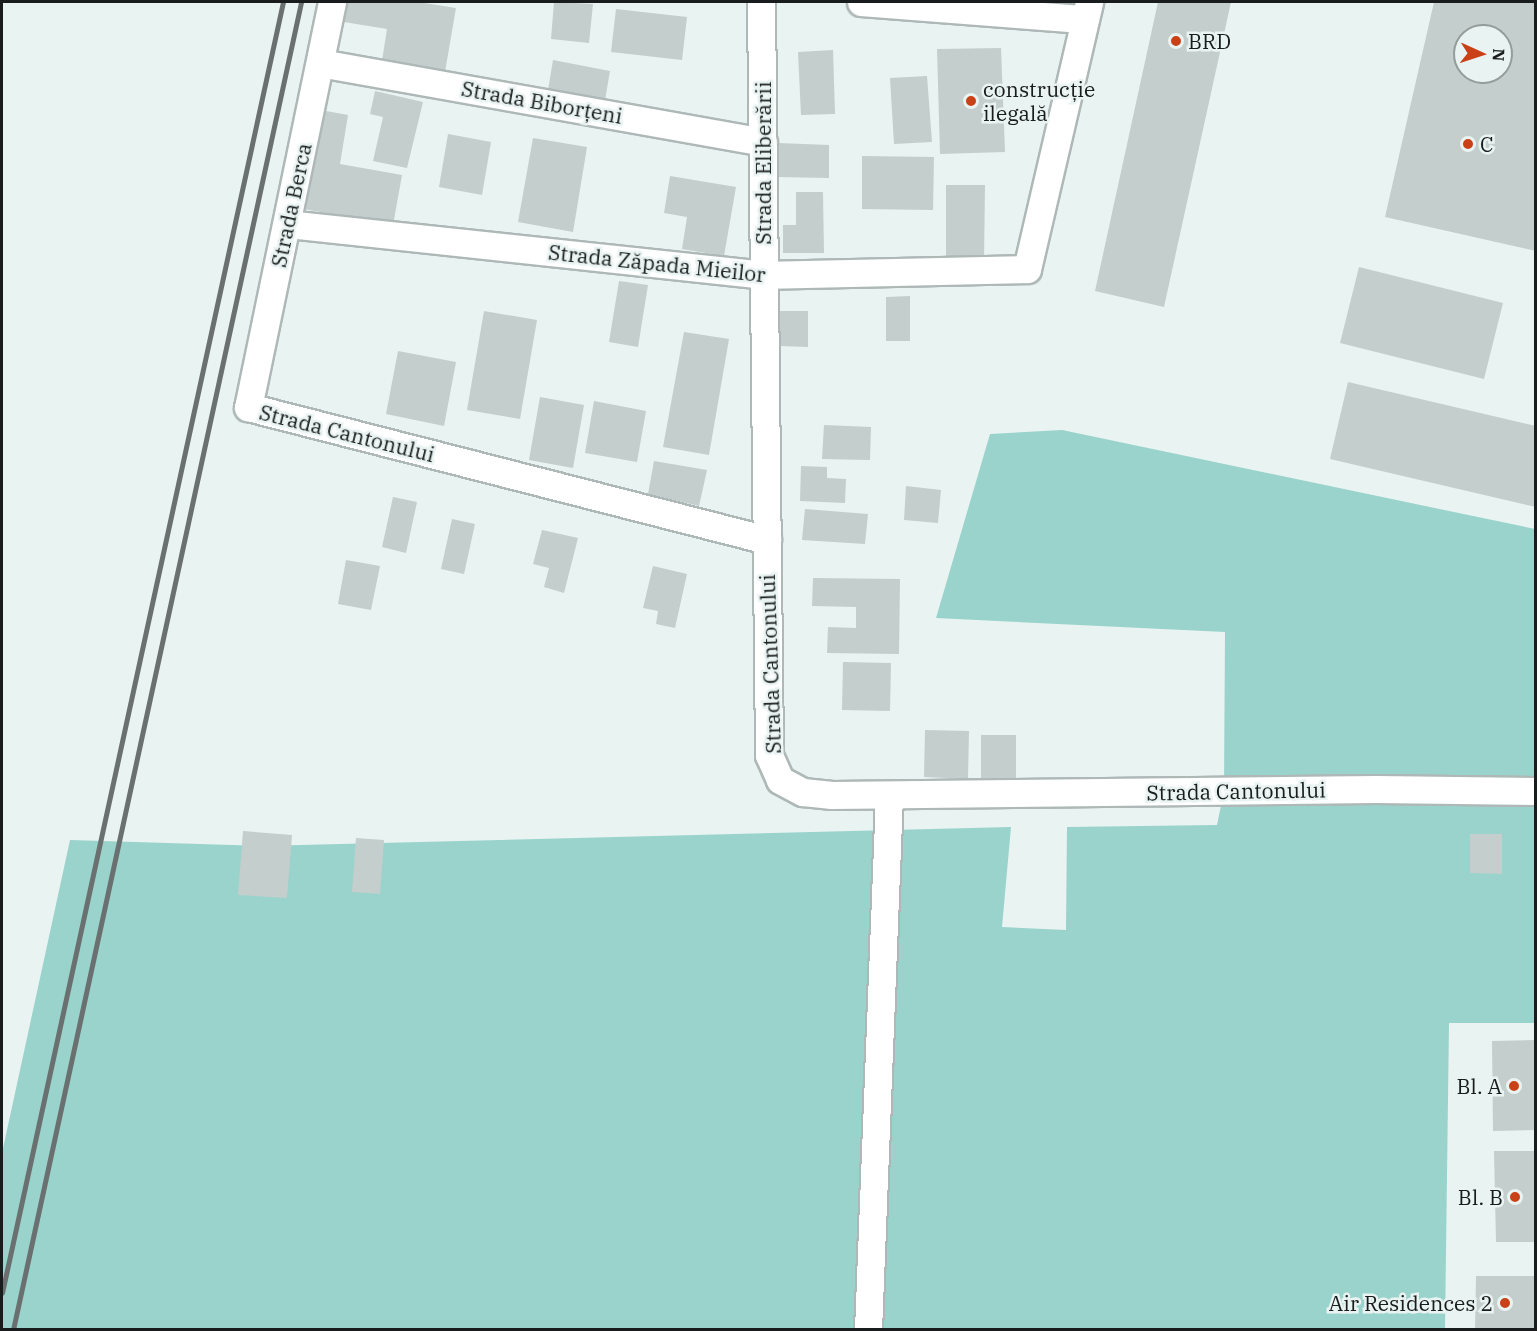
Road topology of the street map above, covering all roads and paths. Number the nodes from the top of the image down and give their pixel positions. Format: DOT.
graph roads {
  1 [pos="332,2"];
  2 [pos="761,2"];
  3 [pos="861,2"];
  4 [pos="1087,10"];
  5 [pos="320,63"];
  6 [pos="763,142"];
  7 [pos="288,224"];
  8 [pos="764,275"];
  9 [pos="248,407"];
  10 [pos="767,540"];
  11 [pos="1536,791"];
  12 [pos="889,795"];
  13 [pos="868,1329"];
  1 -- 5 [label="street, Strada Berca"];
  2 -- 6 [label="street, Strada Eliberării"];
  3 -- 4 [label="street"];
  4 -- 8 [label="street, Strada Zăpada Mieilor"];
  5 -- 6 [label="street, Strada Biborțeni"];
  5 -- 7 [label="street, Strada Berca"];
  6 -- 8 [label="street, Strada Eliberării"];
  7 -- 8 [label="street, Strada Zăpada Mieilor"];
  7 -- 9 [label="street, Strada Berca"];
  8 -- 10 [label="street, Strada Eliberării"];
  9 -- 10 [label="street, Strada Cantonului"];
  10 -- 12 [label="street, Strada Cantonului"];
  11 -- 12 [label="street, Strada Cantonului"];
  12 -- 13 [label="street"];
}
